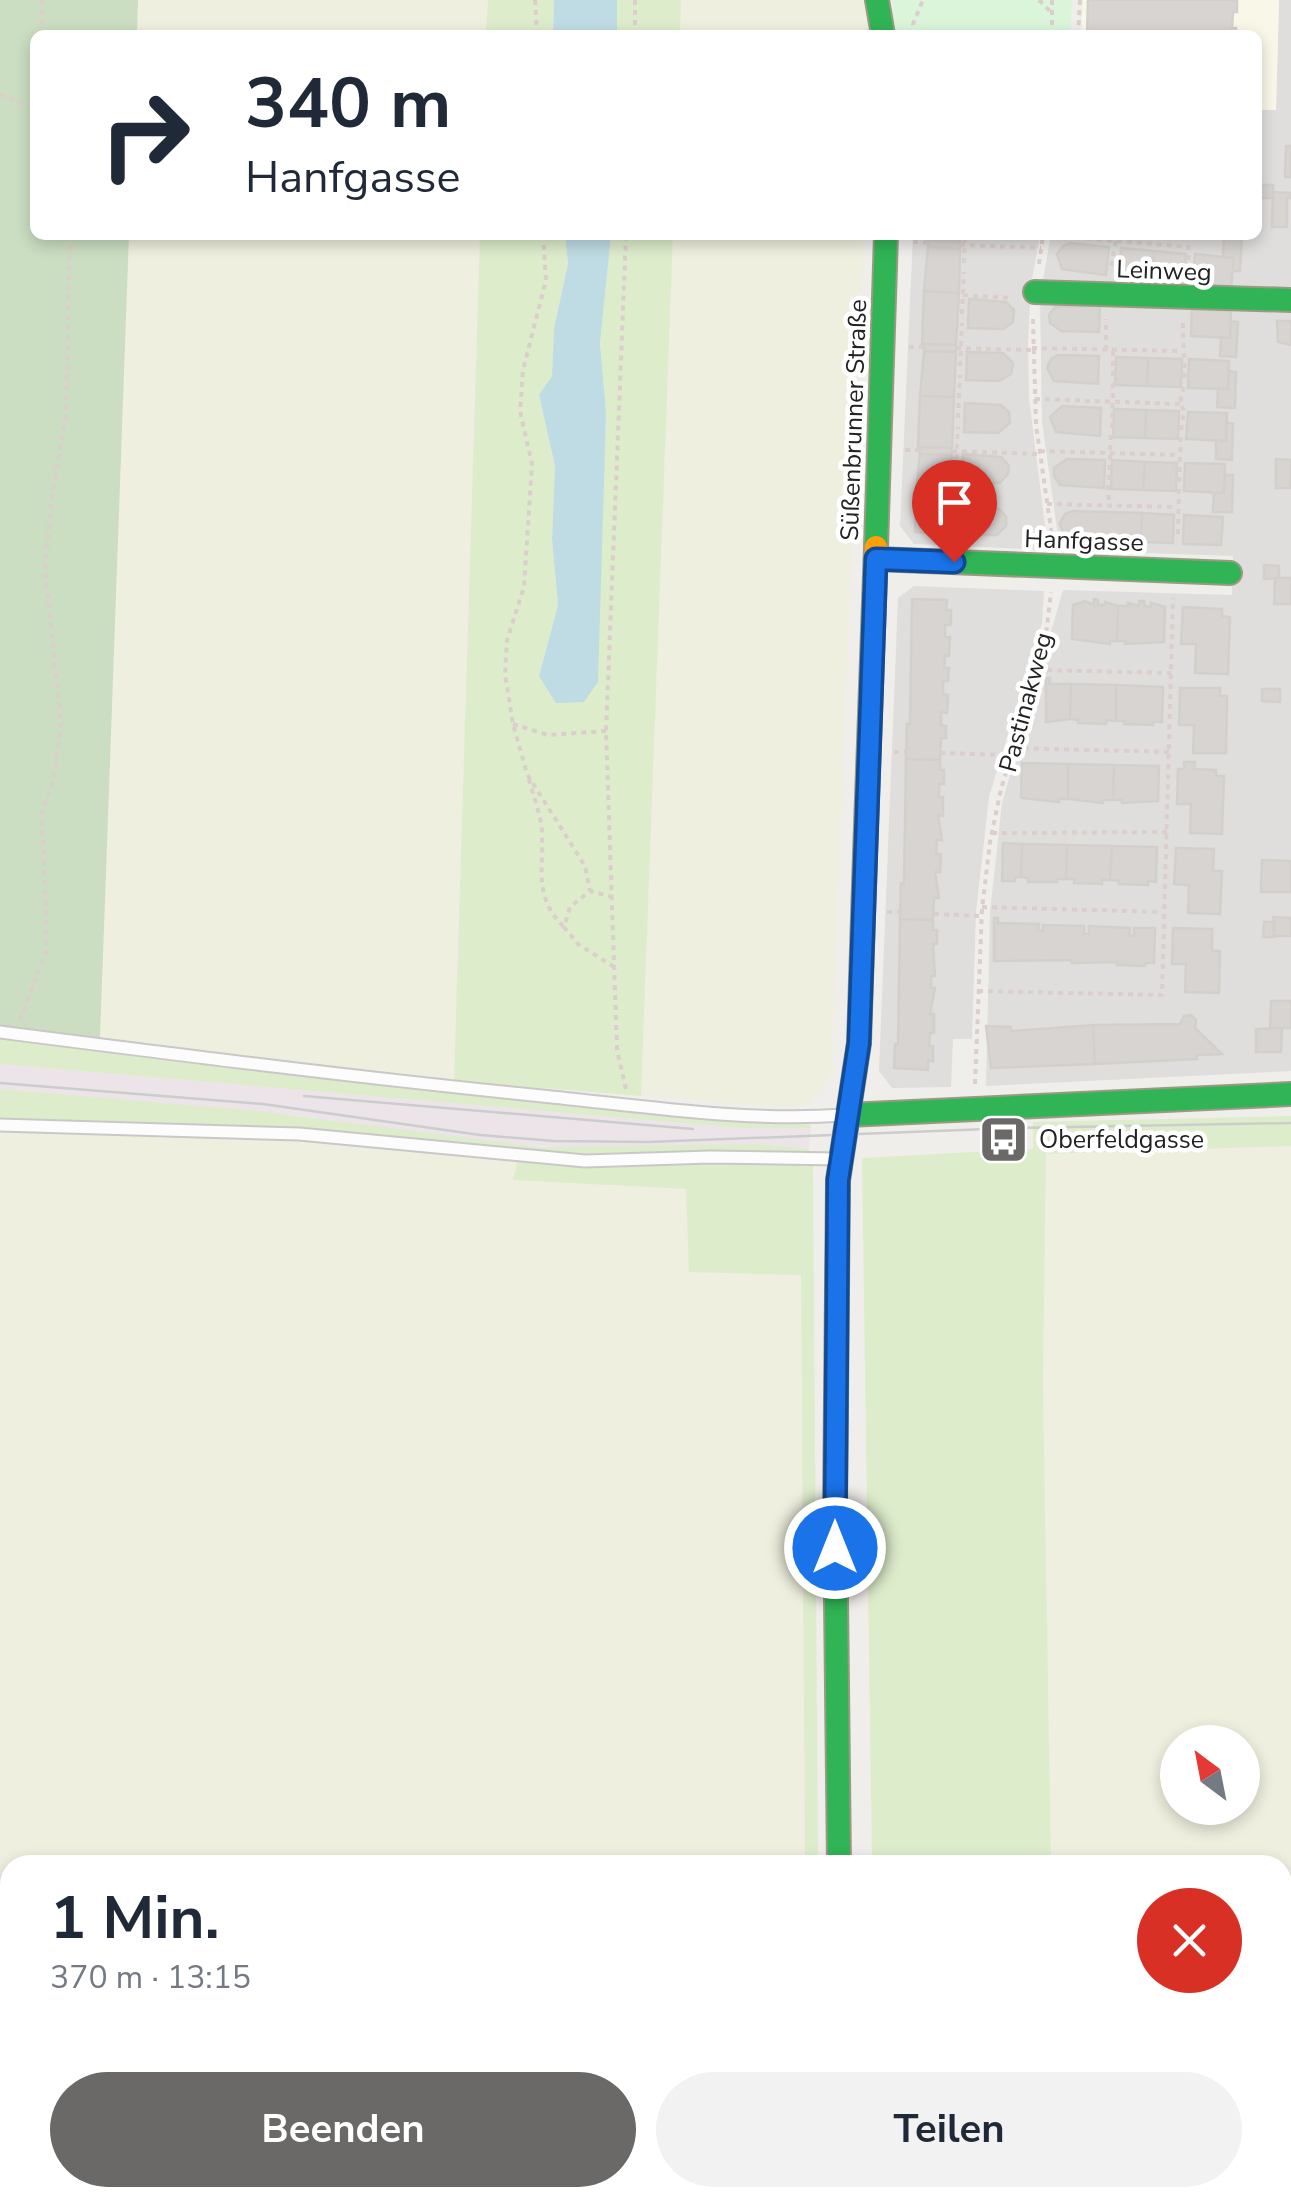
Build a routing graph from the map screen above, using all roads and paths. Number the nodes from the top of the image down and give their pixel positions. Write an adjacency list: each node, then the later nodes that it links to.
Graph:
1 (41, 0): 10 (path)
2 (535, 0): 11 (path)
3 (635, 0): 12 (path)
4 (878, 0): 13 (street)
5 (923, 0): 14 (path)
6 (1039, 0): 9 (path)
7 (1052, 0): 9 (path)
8 (1080, 0): 16 (path)
9 (1052, 12): 15 (path)
10 (43, 30)
11 (537, 30)
12 (635, 30)
13 (882, 30)
14 (913, 30)
15 (1052, 30)
16 (1078, 30)
17 (0, 94): 18 (path)
18 (30, 105)
19 (70, 240): 95 (path)
20 (543, 240): 75 (path)
21 (626, 240): 76 (path)
22 (897, 240): 69 (street, Süßenbrunner Straße)
23 (905, 240): 29 (path)
24 (964, 240): 30 (path)
25 (1043, 240): 32 (path, Pastinakweg)
26 (1116, 240): 34 (path)
27 (1132, 240): 31 (path)
28 (1189, 240): 31 (path)
29 (928, 243)
30 (962, 245): 32 (path); 33 (path)
31 (1189, 247): 36 (path)
32 (1041, 248): 38 (path, Pastinakweg)
33 (964, 262)
34 (1111, 266)
35 (964, 272): 37 (path)
36 (1188, 273)
37 (962, 295): 38 (path); 41 (path)
38 (1035, 296): 39 (street, Leinweg); 46 (path, Pastinakweg)
39 (1185, 298): 40 (street, Leinweg); 48 (path)
40 (1291, 300)
41 (962, 314)
42 (962, 323): 45 (path)
43 (905, 346): 44 (path)
44 (924, 347)
45 (958, 348): 46 (path); 49 (path)
46 (1032, 349): 47 (path); 51 (path, Pastinakweg)
47 (1113, 350): 48 (path); 52 (path)
48 (1181, 351): 53 (path)
49 (960, 366)
50 (960, 375): 54 (path)
51 (1034, 399): 52 (path); 59 (path, Pastinakweg)
52 (1112, 402): 53 (path); 60 (path)
53 (1180, 404): 61 (path)
54 (958, 418)
55 (958, 427): 58 (path)
56 (900, 449): 57 (path)
57 (920, 450)
58 (955, 451): 59 (path); 62 (path)
59 (1040, 452): 60 (path); 64 (path, Pastinakweg)
60 (1110, 453): 61 (path); 65 (path)
61 (1178, 455): 66 (path)
62 (956, 469)
63 (956, 479): 67 (path)
64 (1047, 504): 65 (path); 70 (path, Pastinakweg)
65 (1109, 505): 66 (path)
66 (1177, 508): 68 (path)
67 (954, 521)
68 (1178, 534)
69 (876, 559): 70 (street, Hanfgasse); 99 (street, Süßenbrunner Straße)
70 (1054, 566): 71 (street, Hanfgasse); 73 (path, Pastinakweg)
71 (1230, 574)
72 (1173, 592): 74 (path)
73 (1037, 670): 74 (path); 77 (path, Pastinakweg)
74 (1171, 672): 80 (path)
75 (513, 724): 76 (path); 83 (path)
76 (606, 731): 87 (path)
77 (1014, 748): 80 (path); 82 (path, Pastinakweg)
78 (890, 752): 79 (path)
79 (906, 752)
80 (1169, 752): 85 (path)
81 (940, 753): 82 (path)
82 (1011, 756): 84 (path, Pastinakweg)
83 (528, 774): 86 (path); 92 (path)
84 (992, 832): 85 (path); 88 (path, Pastinakweg)
85 (1166, 832): 89 (path)
86 (590, 890): 87 (path); 92 (path)
87 (613, 897): 93 (path)
88 (982, 906): 89 (path); 91 (path, Pastinakweg)
89 (1164, 912): 94 (path)
90 (934, 914): 91 (path)
91 (982, 916): 94 (path, Pastinakweg)
92 (564, 928): 93 (path)
93 (614, 967): 97 (path)
94 (978, 991): 98 (path, Pastinakweg)
95 (7, 1032): 97 (lane)
96 (1291, 1094): 98 (street)
97 (630, 1105): 99 (lane)
98 (973, 1108): 99 (street)
99 (848, 1115): 101 (street, Süßenbrunner Straße)
100 (0, 1125): 101 (lane)
101 (840, 1158): 102 (street, Süßenbrunner Straße)
102 (839, 1855)

